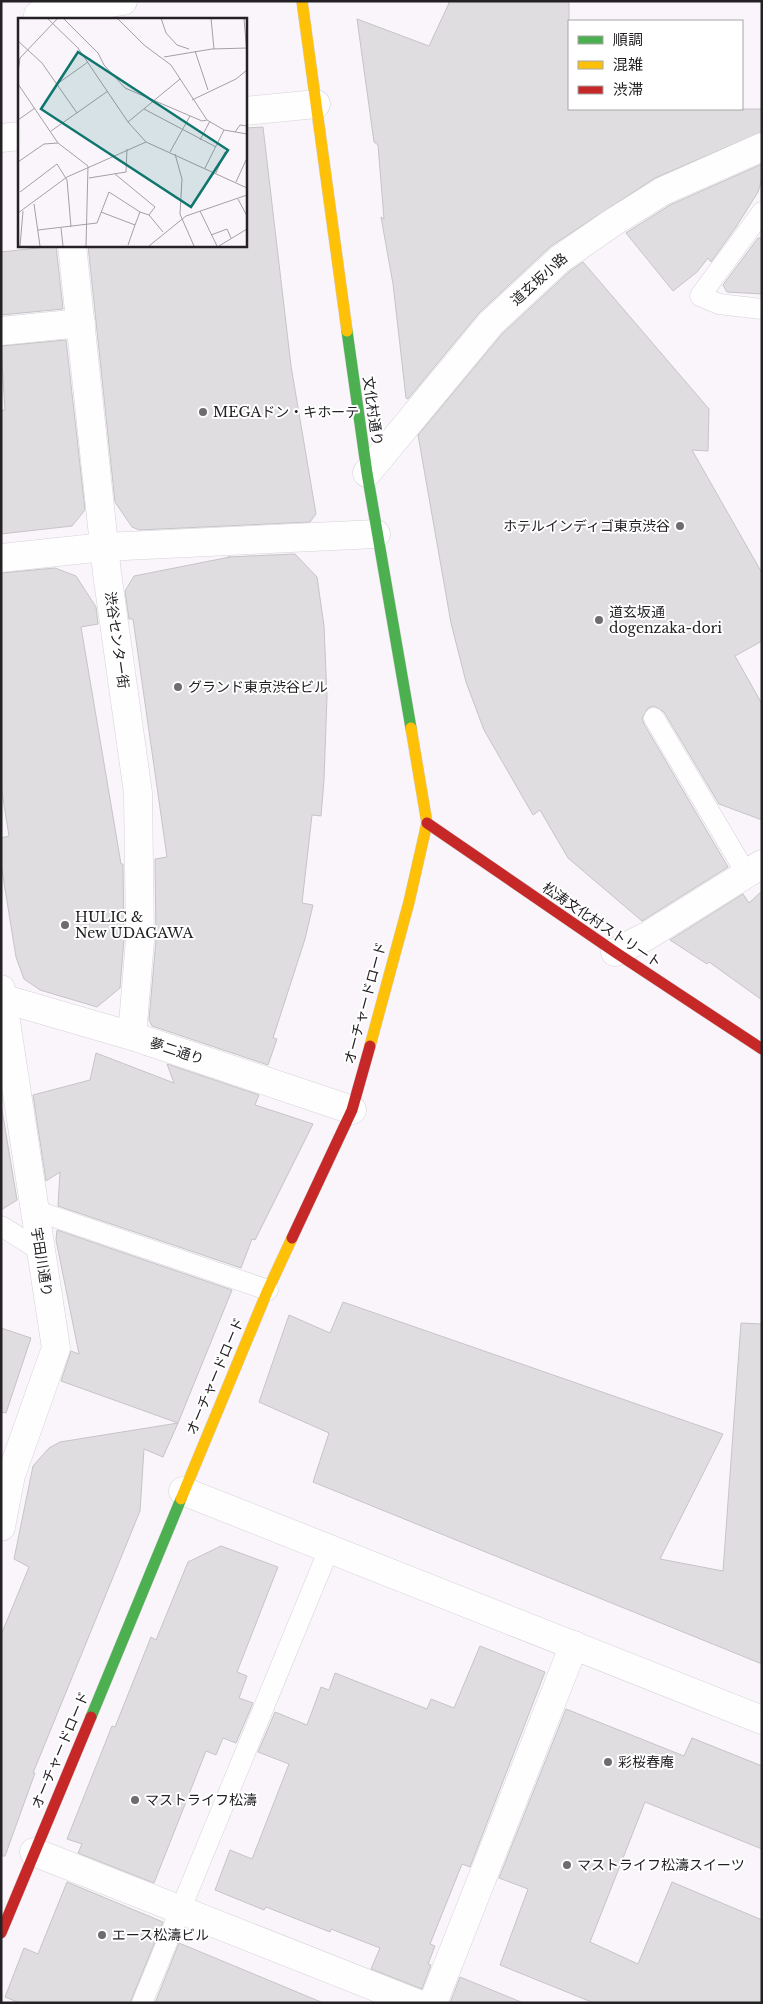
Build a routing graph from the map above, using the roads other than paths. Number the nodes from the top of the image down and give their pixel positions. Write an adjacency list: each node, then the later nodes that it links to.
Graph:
1 (123, 1): 3 (street)
2 (302, 1): 4 (street, 文化村通り)
3 (38, 12)
4 (316, 104): 5 (street); 14 (street, 文化村通り)
5 (246, 111)
6 (18, 136): 7 (street)
7 (1, 138)
8 (762, 147): 14 (street, 道玄坂小路)
9 (762, 212): 11 (lane)
10 (72, 246): 12 (street, 渋谷センター街)
11 (762, 309)
12 (81, 323): 13 (street); 16 (street, 渋谷センター街)
13 (1, 331)
14 (367, 474): 15 (street, 文化村通り)
15 (376, 534): 16 (street); 19 (street, 文化村通り)
16 (104, 547): 17 (street); 23 (street, 渋谷センター街)
17 (1, 558)
18 (654, 718): 20 (lane)
19 (427, 823): 21 (street, 松涛文化村ストリート); 25 (street, オーチャードロード)
20 (754, 868): 21 (street)
21 (614, 952): 24 (street, 松涛文化村ストリート)
22 (2, 996): 23 (street, 夢二通り); 26 (street, 宇田川通り)
23 (132, 1036): 25 (street, 夢二通り)
24 (762, 1049)
25 (352, 1110): 29 (street, オーチャードロード)
26 (34, 1210): 28 (street, 宇田川通り); 29 (lane)
27 (1, 1226): 28 (lane)
28 (41, 1251): 30 (street, 宇田川通り)
29 (268, 1290): 31 (street, オーチャードロード)
30 (6, 1473): 32 (street, 宇田川通り)
31 (184, 1491): 33 (street); 36 (street, オーチャードロード)
32 (1, 1527)
33 (329, 1549): 34 (street); 37 (lane)
34 (574, 1645): 35 (street); 41 (street)
35 (762, 1720)
36 (34, 1852): 37 (street); 38 (street, オーチャードロード)
37 (179, 1911): 39 (lane); 40 (street)
38 (1, 1933)
39 (142, 2003)
40 (416, 2003)
41 (433, 2003)

